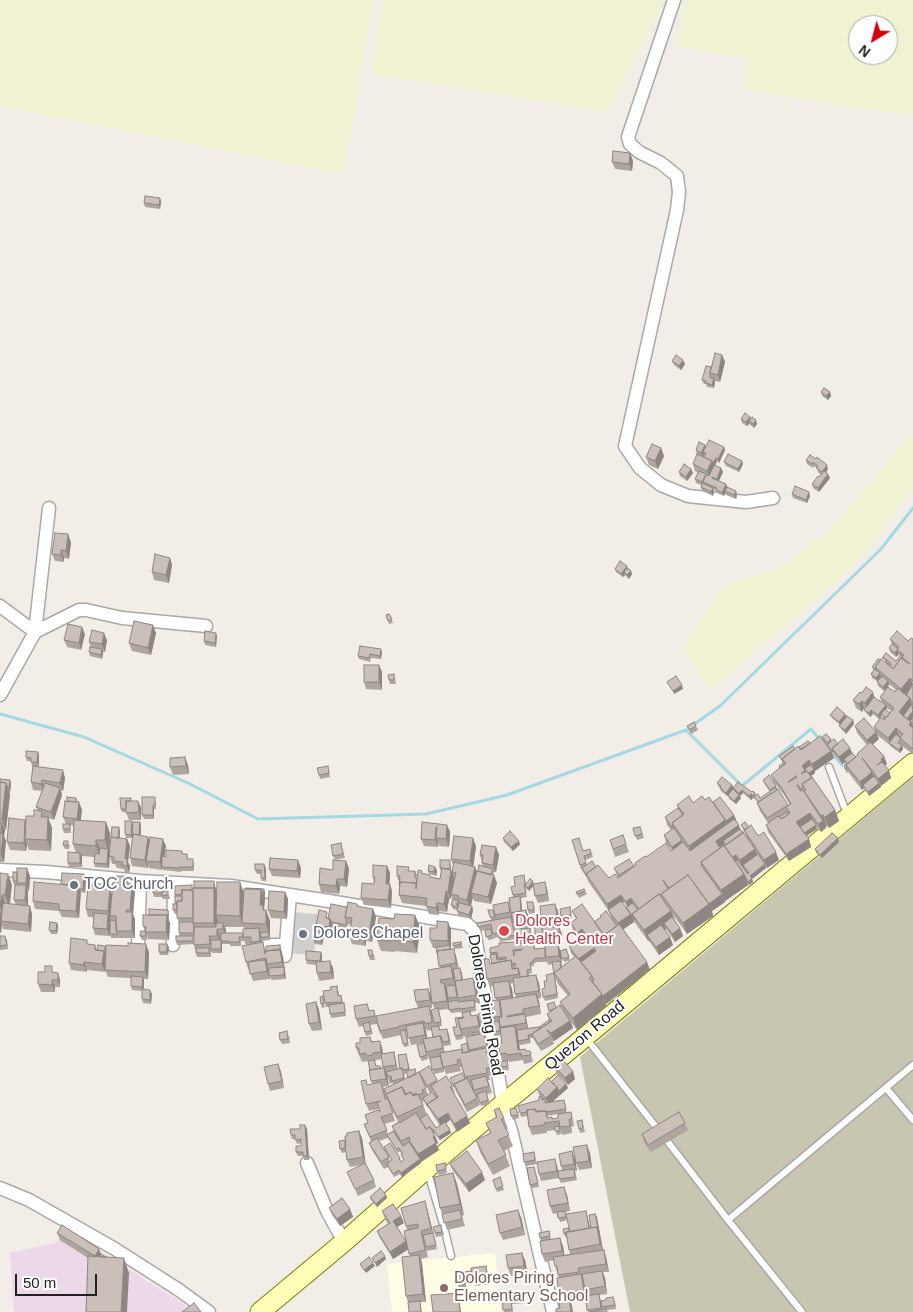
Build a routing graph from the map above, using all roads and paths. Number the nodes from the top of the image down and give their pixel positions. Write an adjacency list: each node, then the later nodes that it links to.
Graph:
1 (674, 0): 2 (street)
2 (773, 498)
3 (49, 508): 6 (street)
4 (0, 606): 6 (street)
5 (206, 626): 6 (street)
6 (35, 632): 7 (street)
7 (0, 695)
8 (913, 763): 10 (main road, Quezon Road)
9 (828, 768): 10 (lane)
10 (849, 817): 18 (main road, Quezon Road)
11 (0, 870): 12 (street, Dolores Piring Road)
12 (140, 882): 13 (street, Dolores Piring Road); 17 (street)
13 (174, 884): 14 (street, Dolores Piring Road); 15 (street)
14 (290, 895): 16 (street); 21 (street, Dolores Piring Road)
15 (173, 945)
16 (265, 945)
17 (138, 948)
18 (585, 1037): 21 (main road, Quezon Road); 23 (lane)
19 (913, 1065): 20 (lane)
20 (886, 1088): 22 (lane); 28 (lane)
21 (503, 1104): 26 (main road, Quezon Road); 33 (street, Dolores Piring Road)
22 (913, 1120)
23 (661, 1132)
24 (668, 1142): 28 (lane)
25 (307, 1163): 29 (street)
26 (426, 1169): 29 (main road, Quezon Road); 30 (lane)
27 (0, 1188): 31 (street)
28 (728, 1220): 34 (lane)
29 (344, 1242): 32 (main road, Quezon Road)
30 (451, 1256)
31 (209, 1312)
32 (260, 1312)
33 (552, 1312)
34 (802, 1312)

